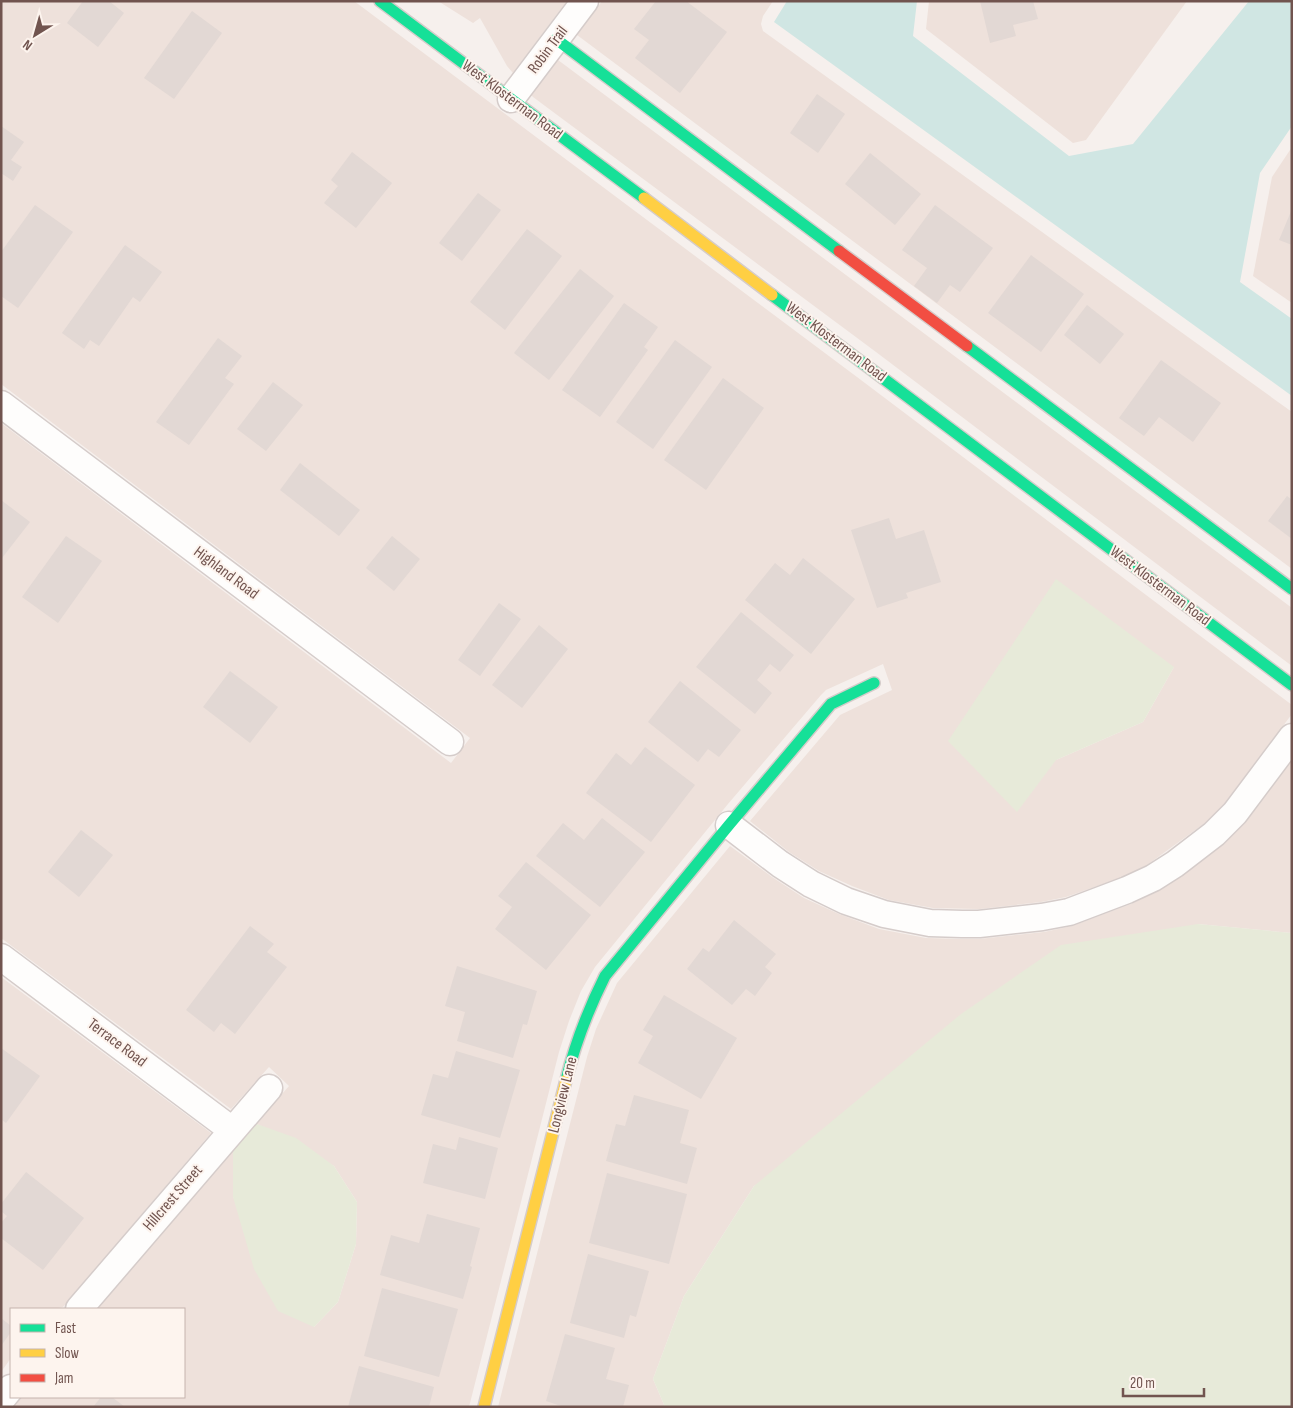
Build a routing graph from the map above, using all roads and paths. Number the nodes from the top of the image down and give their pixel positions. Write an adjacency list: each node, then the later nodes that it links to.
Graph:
1 (380, 1): 4 (street, West Klosterman Road)
2 (585, 1): 3 (street, Robin Trail)
3 (556, 39): 4 (street, Robin Trail); 6 (street)
4 (511, 100): 8 (street, West Klosterman Road)
5 (1, 404): 10 (street, Highland Road)
6 (1292, 588)
7 (874, 683): 11 (street, Longview Lane)
8 (1292, 685)
9 (1292, 737): 11 (street)
10 (450, 742)
11 (729, 825): 18 (street, Longview Lane)
12 (1, 957): 14 (street, Terrace Road)
13 (269, 1088): 14 (street, Hillcrest Street)
14 (232, 1130): 15 (street, Hillcrest Street)
15 (80, 1308)
16 (10, 1389): 17 (street)
17 (1, 1400)
18 (484, 1407)

